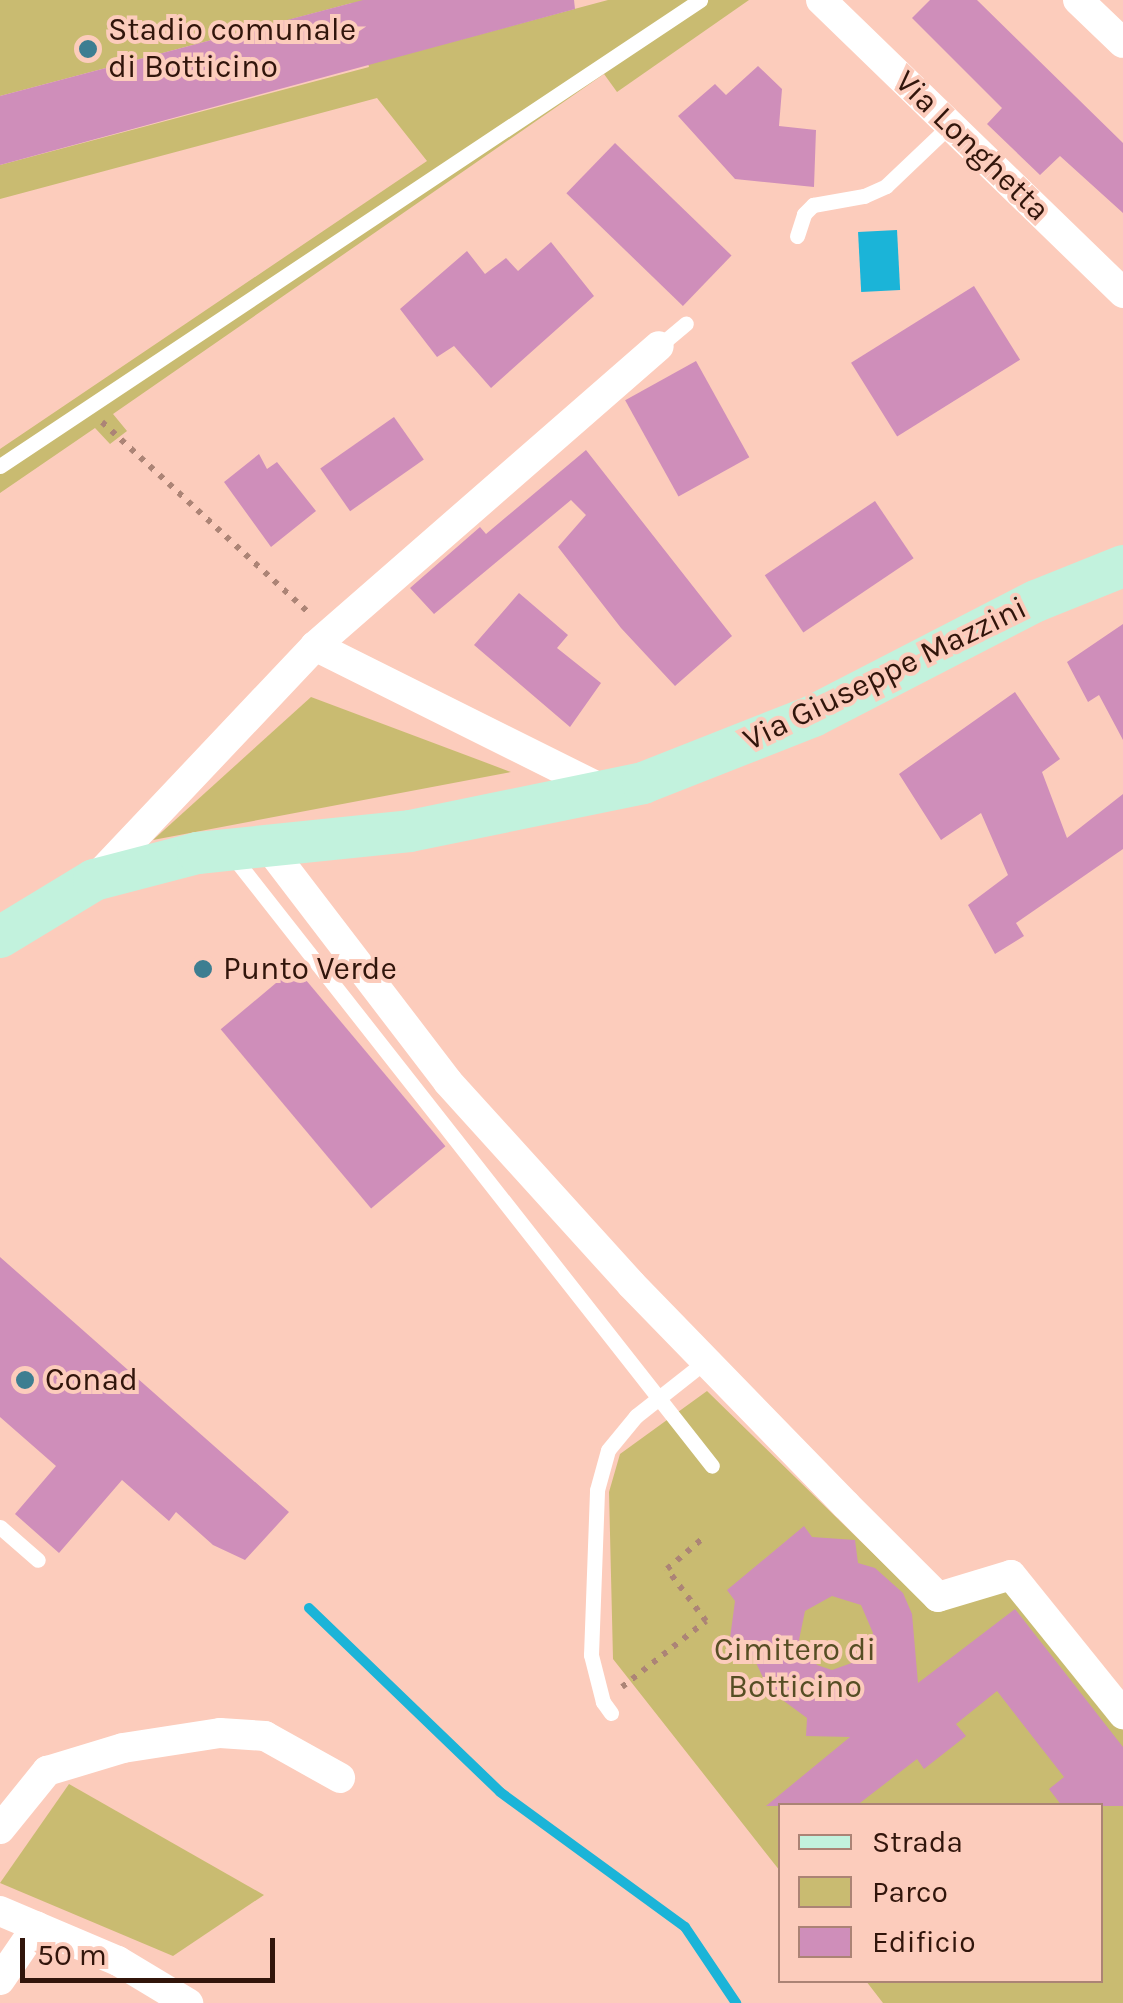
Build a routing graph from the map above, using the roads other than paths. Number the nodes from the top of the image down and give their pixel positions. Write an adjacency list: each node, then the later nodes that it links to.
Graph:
1 (700, 0): 10 (lane)
2 (821, 0): 5 (street, Via Longhetta)
3 (1078, 0): 4 (street)
4 (1115, 22)
5 (950, 126): 6 (lane); 7 (street, Via Longhetta)
6 (798, 236)
7 (1123, 293)
8 (686, 322): 9 (lane)
9 (659, 346): 12 (street, Via Giuseppe Mazzini)
10 (0, 466)
11 (1117, 572): 13 (street, Via Giuseppe Mazzini)
12 (323, 639): 13 (street); 15 (street, Via Giuseppe Mazzini)
13 (610, 793): 14 (street, Via Giuseppe Mazzini)
14 (249, 850): 15 (street, Via Giuseppe Mazzini); 17 (street); 18 (lane)
15 (94, 880): 16 (street, Via Giuseppe Mazzini)
16 (0, 936)
17 (706, 1361): 18 (lane); 23 (street)
18 (658, 1398): 19 (lane); 22 (lane)
19 (712, 1466)
20 (0, 1526): 21 (lane)
21 (38, 1560)
22 (607, 1707)
23 (1123, 1714)
24 (340, 1778): 25 (street)
25 (0, 1829)
26 (0, 1911): 27 (street)
27 (37, 1926): 28 (street); 29 (street)
28 (0, 1980)
29 (188, 2003)

